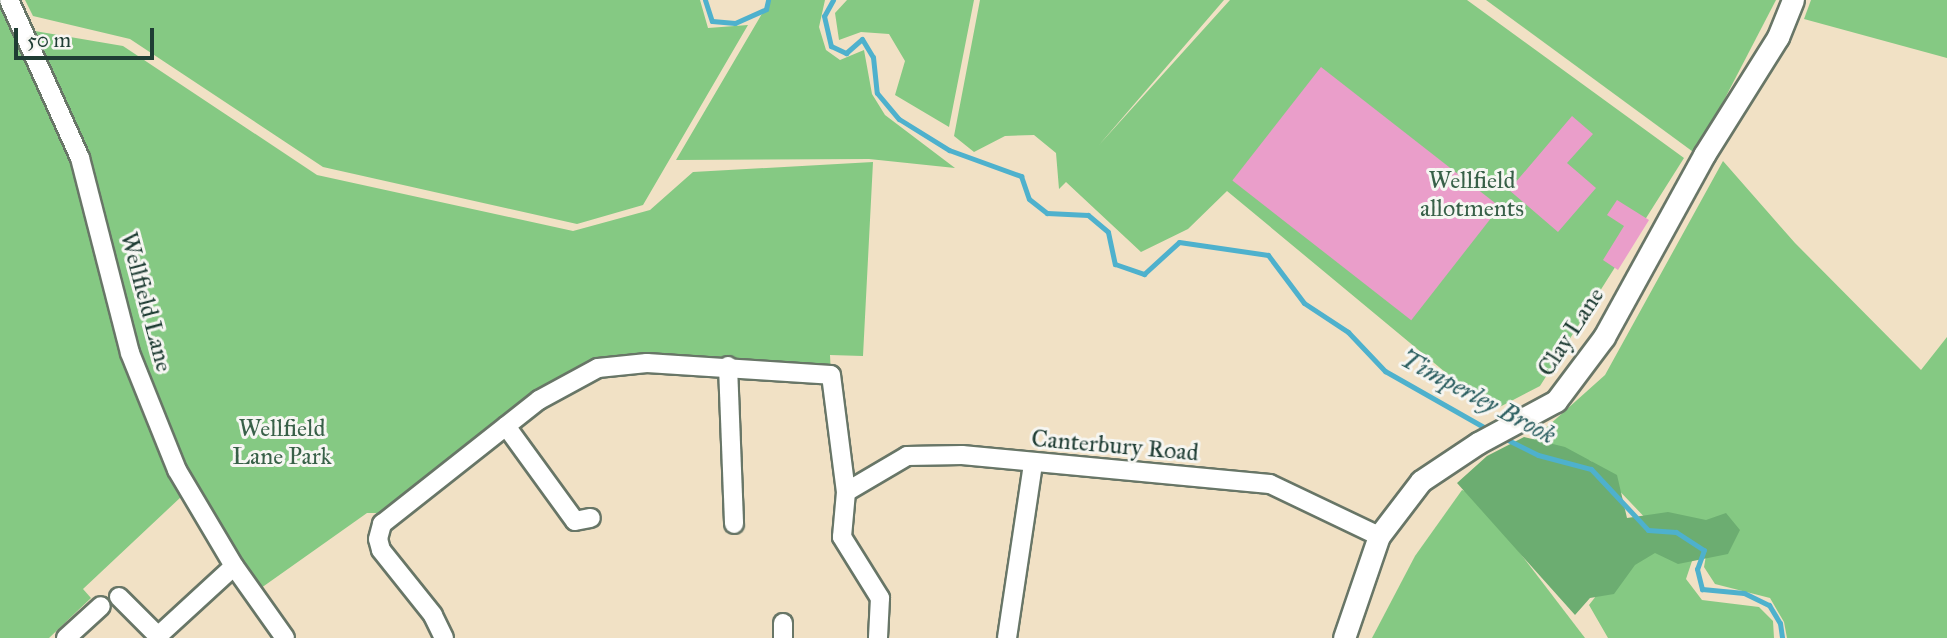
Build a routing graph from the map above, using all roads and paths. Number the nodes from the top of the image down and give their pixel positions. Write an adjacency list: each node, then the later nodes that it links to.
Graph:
1 (9, 0): 10 (street, Wellfield Lane)
2 (1793, 0): 9 (street, Clay Lane)
3 (728, 366): 4 (street); 6 (street); 8 (street)
4 (506, 426): 7 (street); 15 (street)
5 (1032, 464): 6 (street, Canterbury Road); 9 (street, Canterbury Road); 17 (street)
6 (846, 492): 16 (street)
7 (592, 518)
8 (734, 524)
9 (1379, 536): 18 (street, Clay Lane)
10 (234, 566): 11 (street); 14 (street, Wellfield Lane)
11 (119, 597)
12 (101, 606): 13 (street)
13 (66, 638)
14 (285, 638)
15 (444, 638)
16 (878, 638)
17 (1007, 638)
18 (1344, 638)

